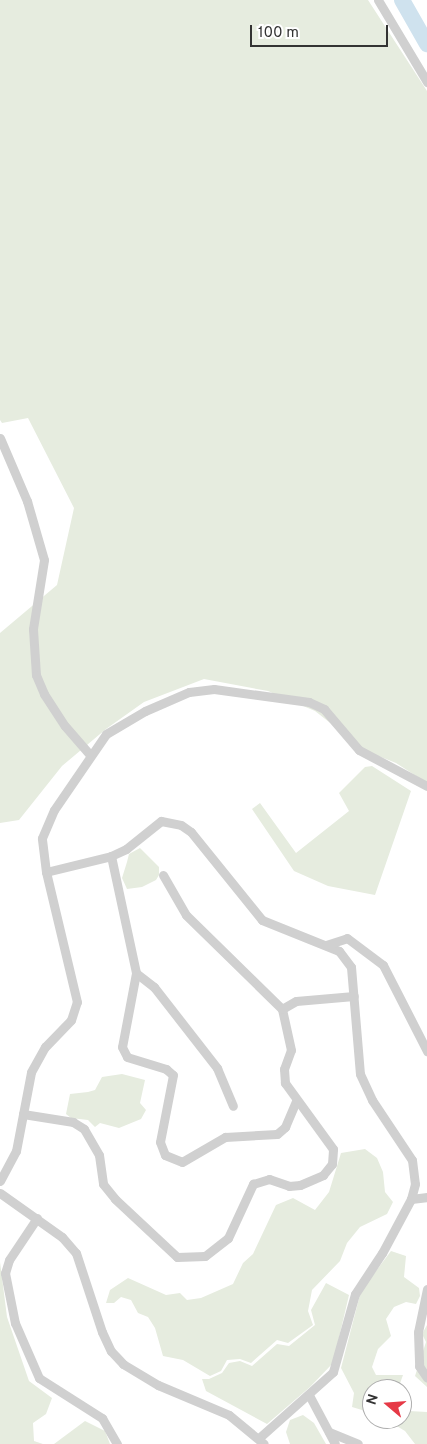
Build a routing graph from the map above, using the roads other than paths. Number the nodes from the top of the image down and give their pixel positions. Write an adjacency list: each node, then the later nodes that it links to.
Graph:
1 (378, 0): 2 (street)
2 (427, 82)
3 (0, 438): 4 (street)
4 (90, 756): 5 (street); 7 (street)
5 (427, 786)
6 (112, 856): 7 (street); 9 (street); 10 (street)
7 (46, 872): 16 (street)
8 (163, 875): 12 (street)
9 (326, 945): 11 (street); 13 (street)
10 (136, 973): 14 (street); 15 (street)
11 (354, 996): 12 (street); 20 (street)
12 (282, 1009): 14 (street)
13 (427, 1051)
14 (296, 1102): 16 (street)
15 (233, 1106)
16 (24, 1114): 17 (street)
17 (0, 1181)
18 (0, 1193): 21 (street)
19 (427, 1198): 20 (street)
20 (411, 1199): 24 (street)
21 (36, 1218): 26 (street); 27 (street)
22 (427, 1289): 23 (street)
23 (427, 1378)
24 (309, 1395): 25 (street); 26 (street)
25 (329, 1432): 28 (street); 29 (street)
26 (262, 1441)
27 (117, 1444)
28 (335, 1444)
29 (358, 1444)

